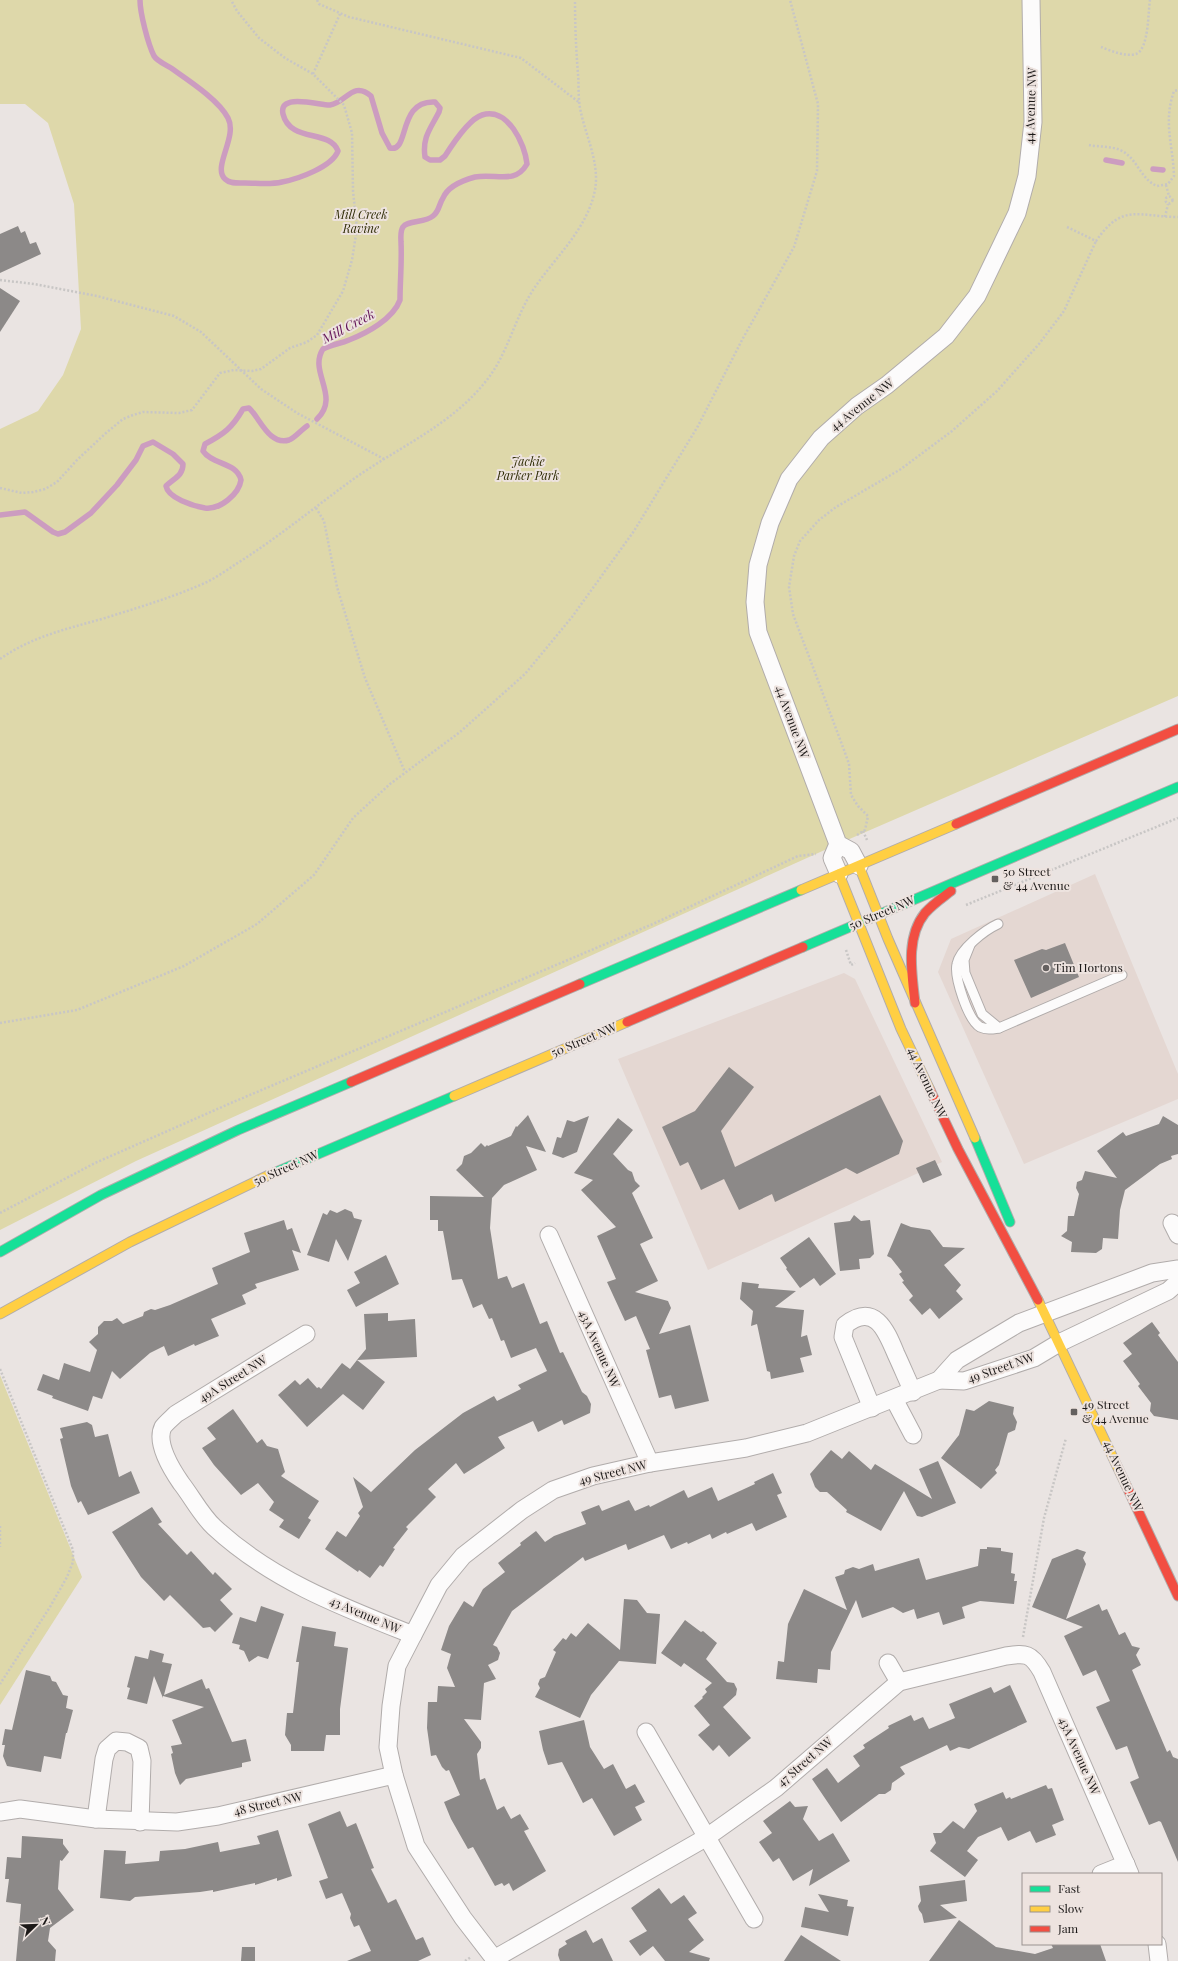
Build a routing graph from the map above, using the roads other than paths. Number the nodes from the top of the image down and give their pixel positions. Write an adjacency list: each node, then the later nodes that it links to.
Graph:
1 (1031, 0): 4 (street, 44 Avenue NW)
2 (1178, 729): 5 (main road)
3 (1178, 788): 7 (main road, 50 Street NW)
4 (838, 844): 5 (street, 44 Avenue NW); 6 (street, 44 Avenue NW)
5 (858, 866): 6 (main road); 8 (main road, 44 Avenue NW)
6 (840, 874): 9 (main road, 44 Avenue NW); 14 (main road)
7 (968, 877): 8 (main road, 50 Street NW); 12 (main road)
8 (878, 915): 9 (main road, 50 Street NW); 12 (main road, 44 Avenue NW)
9 (859, 923): 17 (main road, 44 Avenue NW); 18 (main road, 50 Street NW)
10 (998, 924): 11 (lane)
11 (1122, 975)
12 (916, 1003): 17 (main road, 44 Avenue NW)
13 (548, 1235): 27 (street, 43A Avenue NW)
14 (0, 1252)
15 (1178, 1269): 17 (street, 49 Street NW)
16 (1178, 1282): 20 (street, 49 Street NW)
17 (1045, 1313): 20 (main road, 44 Avenue NW); 21 (street, 49 Street NW)
18 (0, 1314)
19 (306, 1334): 25 (street, 49A Street NW)
20 (1059, 1342): 21 (street, 49 Street NW); 28 (main road, 44 Avenue NW)
21 (939, 1380): 22 (street, 49 Street NW)
22 (913, 1392): 23 (street, 49 Street NW); 24 (street)
23 (894, 1399): 24 (street, 49 Street NW); 26 (street)
24 (872, 1408): 27 (street, 49 Street NW)
25 (163, 1428): 29 (street, 43 Avenue NW)
26 (913, 1435)
27 (650, 1463): 29 (street, 49 Street NW)
28 (1178, 1596)
29 (413, 1635): 34 (street, 43 Avenue NW)
30 (1024, 1654): 32 (street, 47 Street NW); 39 (street, 43A Avenue NW)
31 (888, 1663): 32 (street)
32 (898, 1682): 38 (street, 47 Street NW)
33 (646, 1732): 38 (street)
34 (394, 1775): 37 (street, 48 Street NW); 43 (street, 43 Avenue NW)
35 (0, 1812): 36 (street, 48 Street NW)
36 (96, 1819): 37 (street, 48 Street NW); 37 (street)
37 (140, 1822)
38 (708, 1837): 41 (street); 43 (street, 47 Street NW)
39 (1128, 1869): 40 (street, 43A Avenue NW)
40 (1106, 1873)
41 (754, 1919)
42 (1157, 1945): 44 (street)
43 (495, 1960)
44 (1159, 1961)

